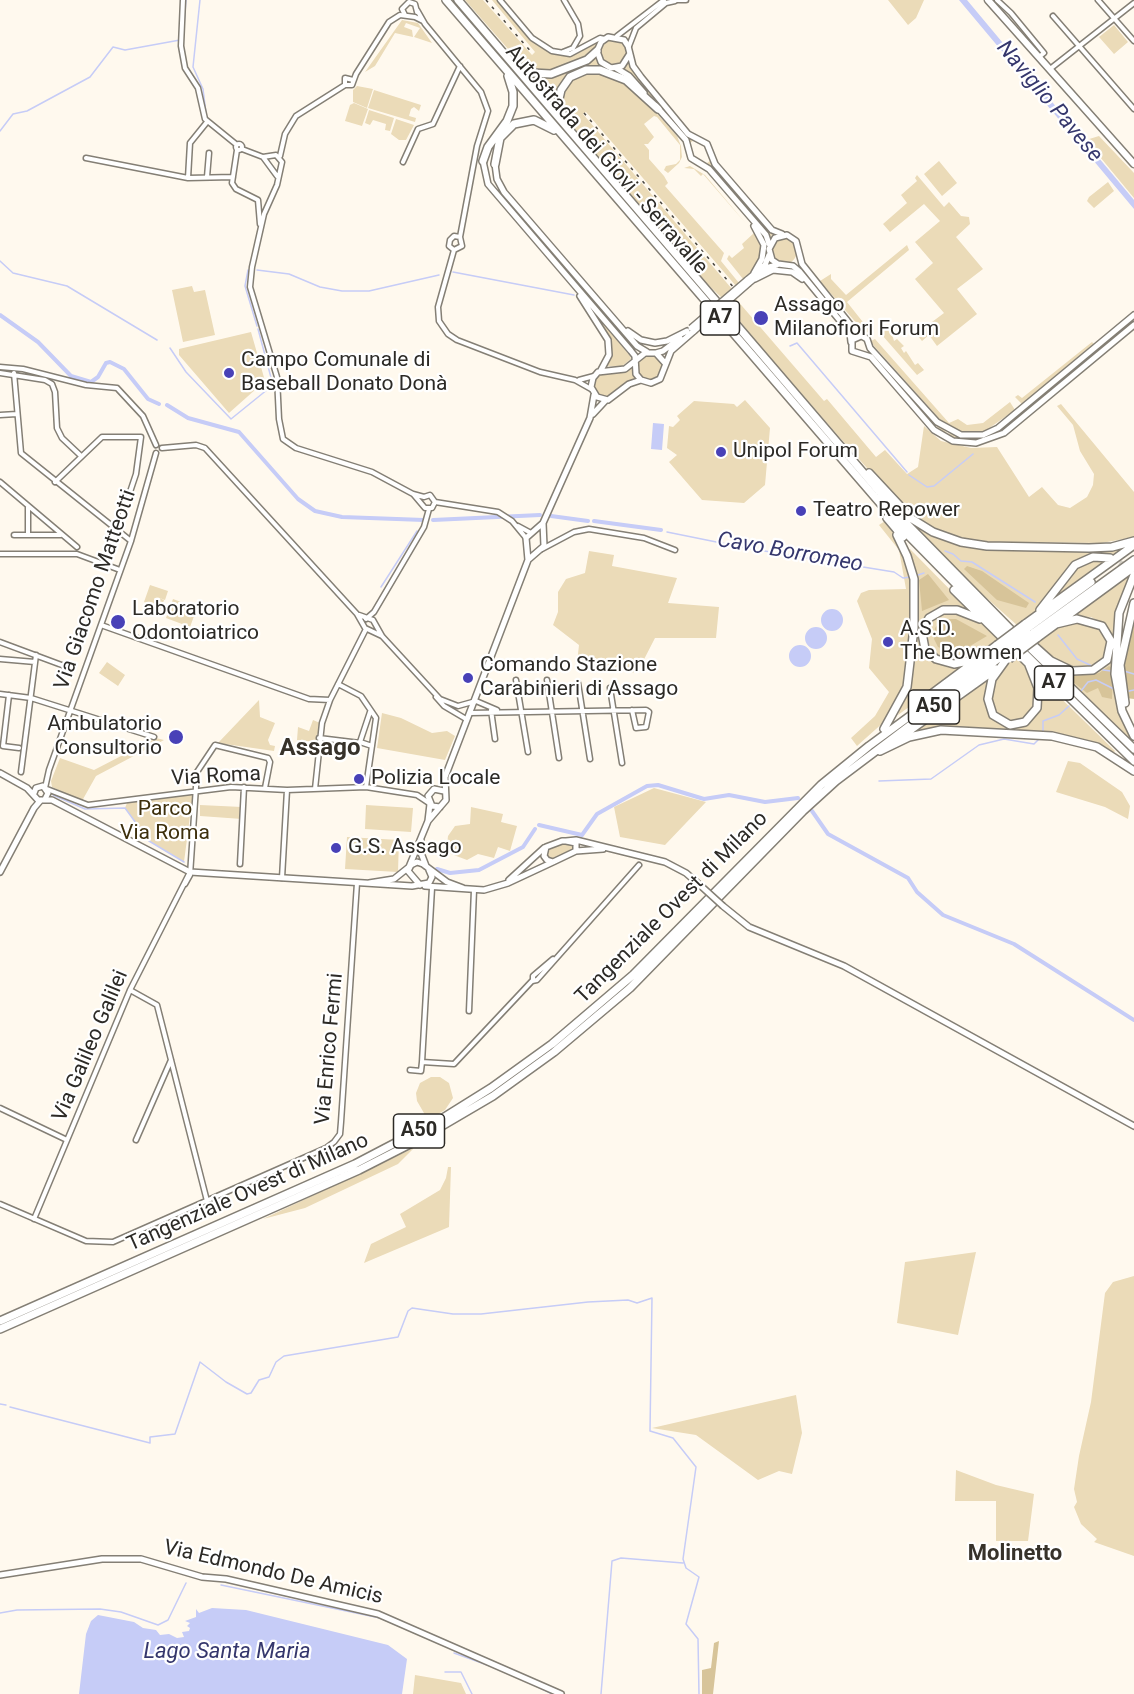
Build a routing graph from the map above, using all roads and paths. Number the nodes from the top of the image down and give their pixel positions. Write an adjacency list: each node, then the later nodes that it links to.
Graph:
1 (183, 0): 35 (street)
2 (446, 0): 29 (highway, Autostrada dei Giovi - Serravalle / A7)
3 (458, 0): 28 (highway, Autostrada dei Giovi - Serravalle / A7)
4 (500, 0): 25 (street)
5 (564, 0): 25 (street)
6 (664, 0): 19 (street)
7 (674, 0): 8 (street); 22 (street)
8 (686, 0)
9 (988, 0): 27 (main road)
10 (997, 0): 27 (street)
11 (1098, 0): 17 (street)
12 (1134, 3): 17 (street)
13 (417, 10): 14 (street); 15 (street); 18 (street)
14 (405, 15): 15 (street); 39 (street)
15 (412, 16): 18 (street)
16 (1053, 16): 23 (street)
17 (1115, 19): 21 (street); 23 (street)
18 (423, 21): 30 (street)
19 (617, 36): 20 (main road); 22 (main road)
20 (605, 39): 24 (main road); 25 (street)
21 (1134, 41)
22 (628, 46): 26 (main road)
23 (1080, 46): 32 (street); 34 (street)
24 (597, 51): 28 (highway); 31 (main road)
25 (556, 52)
26 (629, 55): 31 (main road); 38 (main road)
27 (1039, 58): 32 (main road)
28 (512, 63): 37 (highway, Autostrada dei Giovi - Serravalle / A7)
29 (502, 65): 49 (highway); 61 (highway, Autostrada dei Giovi - Serravalle / A7)
30 (460, 66): 48 (street); 65 (street)
31 (616, 68): 33 (main road)
32 (1049, 70): 36 (main road)
33 (658, 109): 37 (highway); 40 (main road)
34 (1134, 109)
35 (207, 122): 41 (street); 60 (street)
36 (1104, 132): 52 (main road); 55 (main road)
37 (574, 135): 97 (highway, Autostrada dei Giovi - Serravalle / A7)
38 (699, 141): 40 (main road); 43 (main road)
39 (281, 147): 44 (street); 47 (street)
40 (690, 147): 50 (main road)
41 (239, 148): 45 (street); 58 (street)
42 (209, 153): 57 (street)
43 (710, 153): 50 (main road); 64 (main road)
44 (272, 155): 45 (street); 47 (street); 51 (street)
45 (263, 157): 51 (street)
46 (86, 158): 60 (street)
47 (280, 158): 54 (street)
48 (404, 162)
49 (483, 162): 71 (main road)
50 (698, 162): 62 (main road)
51 (267, 163): 56 (street)
52 (1134, 163)
53 (495, 164): 61 (highway); 74 (main road)
54 (279, 168): 56 (street); 59 (street)
55 (1134, 169)
56 (273, 170): 59 (street)
57 (207, 177): 58 (street); 60 (street)
58 (233, 177): 63 (street)
59 (278, 177): 63 (street)
60 (188, 178)
61 (610, 189): 104 (highway, Autostrada dei Giovi - Serravalle / A7)
62 (742, 207): 68 (main road); 70 (main road)
63 (260, 228): 105 (street)
64 (787, 235): 67 (main road); 68 (main road)
65 (460, 237): 66 (street); 66 (street)
66 (454, 250): 90 (street)
67 (799, 251): 69 (main road); 77 (main road)
68 (769, 252): 69 (main road); 70 (main road)
69 (784, 265): 70 (main road); 72 (main road)
70 (755, 276): 72 (main road); 76 (main road, bridge)
71 (574, 284): 83 (main road); 86 (main road)
72 (808, 284): 78 (main road)
73 (1134, 315): 79 (main road)
74 (611, 316): 76 (main road); 80 (main road)
75 (1134, 325): 82 (main road)
76 (691, 330): 81 (main road); 84 (main road)
77 (861, 336): 78 (main road); 79 (main road)
78 (851, 342): 82 (main road)
79 (869, 345): 82 (main road)
80 (647, 352): 81 (main road); 83 (main road)
81 (656, 353): 84 (main road)
82 (861, 355)
83 (635, 362): 86 (main road); 91 (main road)
84 (666, 365): 91 (main road)
85 (0, 367): 98 (street)
86 (602, 370): 89 (main road)
87 (0, 373): 88 (street)
88 (14, 373): 94 (street); 101 (street)
89 (594, 376): 90 (street); 92 (main road)
90 (575, 380): 92 (street)
91 (640, 380): 93 (main road)
92 (593, 392): 93 (main road); 96 (main road)
93 (606, 400): 96 (main road)
94 (16, 414): 95 (street); 103 (street)
95 (0, 415)
96 (590, 418): 109 (main road)
97 (840, 444): 120 (highway); 134 (highway, Autostrada dei Giovi - Serravalle / A7)
98 (156, 445): 99 (street); 100 (street, Via Giacomo Matteotti)
99 (162, 448): 100 (street); 137 (street)
100 (156, 453): 119 (street, Via Giacomo Matteotti)
101 (80, 455): 103 (street); 112 (street)
102 (0, 482): 107 (street)
103 (55, 482): 112 (street)
104 (862, 483): 111 (highway, A7); 196 (highway, Autostrada dei Giovi - Serravalle / A7)
105 (423, 499): 106 (street); 108 (street)
106 (435, 502): 108 (street); 110 (street)
107 (28, 506): 115 (street); 116 (street)
108 (429, 509): 136 (street)
109 (543, 523): 113 (main road); 117 (main road)
110 (516, 525): 113 (street); 118 (street)
111 (894, 527): 140 (highway, A7); 181 (highway)
112 (117, 531): 119 (street)
113 (532, 532): 117 (main road); 118 (main road)
114 (14, 535): 115 (street)
115 (28, 535): 116 (street)
116 (62, 535): 122 (street)
117 (544, 537): 121 (street); 124 (main road)
118 (526, 538): 123 (main road)
119 (131, 541): 132 (street, Via Giacomo Matteotti)
120 (1134, 543): 138 (highway)
121 (552, 544): 124 (street); 125 (street)
122 (77, 547)
123 (527, 547): 124 (main road); 129 (main road)
124 (540, 550): 129 (main road)
125 (675, 550)
126 (1134, 550): 145 (highway, Tangenziale Ovest di Milano / A50)
127 (0, 554): 132 (street)
128 (1110, 558): 138 (highway)
129 (528, 560): 165 (main road)
130 (1134, 560): 145 (highway, Tangenziale Ovest di Milano / A50)
131 (1134, 567): 142 (highway)
132 (120, 570): 143 (street, Via Giacomo Matteotti)
133 (1134, 575): 182 (highway)
134 (982, 601): 142 (highway); 190 (highway, Autostrada dei Giovi - Serravalle / A7)
135 (1134, 603): 179 (highway)
136 (374, 612): 139 (street); 141 (street)
137 (357, 614): 139 (street); 144 (street)
138 (1035, 616): 145 (highway)
139 (367, 618): 141 (street); 144 (street)
140 (985, 622): 150 (highway); 153 (highway, A7)
141 (374, 623): 144 (street); 146 (street)
142 (1056, 624): 145 (highway)
143 (101, 626): 164 (street); 168 (street, Via Giacomo Matteotti)
144 (367, 628): 146 (street); 158 (street)
145 (1031, 631): 148 (highway, Tangenziale Ovest di Milano / A50, bridge); 148 (highway, bridge)
146 (382, 636): 160 (street)
147 (0, 642): 149 (street)
148 (1004, 654): 150 (highway); 153 (highway); 189 (highway); 192 (highway, Tangenziale Ovest di Milano / A50); 195 (highway, Tangenziale Ovest di Milano / A50)
149 (36, 655): 152 (street); 154 (street)
150 (983, 655): 181 (highway)
151 (0, 659): 152 (street)
152 (34, 662): 163 (street)
153 (1028, 663): 196 (highway, A7)
154 (67, 667)
155 (516, 680): 171 (street)
156 (547, 680): 172 (street)
157 (578, 683): 173 (street)
158 (338, 684): 164 (street); 175 (street)
159 (610, 688): 174 (street)
160 (434, 693): 167 (street); 177 (street)
161 (0, 694): 162 (street)
162 (9, 695): 163 (street); 180 (street)
163 (32, 698): 168 (street); 199 (street)
164 (330, 700): 184 (street)
165 (473, 700): 166 (street); 167 (street); 178 (main road)
166 (481, 705): 170 (street); 176 (street)
167 (462, 707): 177 (street)
168 (70, 710): 183 (street); 210 (street, Via Giacomo Matteotti)
169 (632, 710): 169 (street); 174 (street)
170 (491, 711): 171 (street); 176 (street); 185 (street)
171 (521, 711): 172 (street); 191 (street)
172 (552, 711): 173 (street); 193 (street)
173 (582, 711): 174 (street); 194 (street)
174 (612, 711): 197 (street)
175 (370, 712): 186 (street); 187 (street)
176 (478, 712): 178 (street)
177 (459, 715): 178 (street)
178 (467, 717): 201 (main road)
179 (1134, 727)
180 (3, 729): 188 (street)
181 (884, 729): 192 (highway)
182 (1134, 736)
183 (154, 737)
184 (319, 738): 186 (street); 205 (street)
185 (495, 739)
186 (360, 743): 187 (street)
187 (372, 746): 203 (street)
188 (19, 748)
189 (886, 748): 195 (highway); 198 (highway)
190 (1134, 749)
191 (528, 752)
192 (861, 752): 249 (highway, Tangenziale Ovest di Milano / A50)
193 (560, 758)
194 (590, 759)
195 (862, 760): 250 (highway, Tangenziale Ovest di Milano / A50)
196 (1134, 762)
197 (622, 763)
198 (1134, 771)
199 (21, 772)
200 (0, 773): 210 (main road)
201 (445, 777): 206 (main road); 209 (main road)
202 (244, 787): 204 (street, Via Roma); 207 (street, Via Roma); 223 (street)
203 (366, 787): 205 (street, Via Roma); 211 (street, Via Roma)
204 (265, 788): 207 (street); 208 (street, Via Roma)
205 (315, 789): 208 (street, Via Roma)
206 (434, 789): 209 (main road); 211 (street, Via Roma); 212 (main road)
207 (195, 790): 210 (street, Via Roma); 228 (street)
208 (287, 790): 230 (street)
209 (444, 791): 213 (main road)
210 (43, 794): 227 (main road); 228 (main road)
211 (417, 795): 212 (street, Via Roma)
212 (430, 804): 213 (main road); 214 (main road)
213 (440, 807): 214 (main road)
214 (428, 821): 215 (main road)
215 (422, 837): 225 (main road); 226 (main road)
216 (566, 841): 217 (main road); 218 (main road); 220 (main road)
217 (576, 843): 219 (main road); 221 (main road)
218 (546, 847): 222 (main road); 234 (main road)
219 (588, 849): 220 (main road); 221 (main road)
220 (614, 849): 243 (main road, bridge)
221 (576, 851): 222 (main road)
222 (553, 862): 234 (main road)
223 (240, 864)
224 (639, 865): 240 (street)
225 (410, 867): 226 (main road); 232 (main road); 233 (main road)
226 (428, 868): 229 (main road); 236 (main road)
227 (0, 872)
228 (190, 872): 230 (main road); 237 (street, Via Galileo Galilei)
229 (432, 877): 233 (main road); 235 (main road)
230 (282, 878): 231 (main road)
231 (357, 883): 232 (main road); 246 (street, Via Enrico Fermi)
232 (367, 883): 233 (main road)
233 (422, 886): 235 (main road)
234 (494, 887): 236 (main road)
235 (432, 888): 236 (main road); 240 (street)
236 (471, 890): 238 (street)
237 (130, 990): 239 (street); 244 (street, Via Galileo Galilei)
238 (468, 1011)
239 (171, 1060): 245 (street); 246 (street)
240 (422, 1062): 241 (street)
241 (410, 1070)
242 (0, 1108): 244 (street)
243 (1134, 1126)
244 (67, 1140): 248 (street, Via Galileo Galilei)
245 (136, 1140)
246 (207, 1201): 248 (street, Via Enrico Fermi)
247 (0, 1204): 248 (street, Via Enrico Fermi)
248 (34, 1219)
249 (0, 1321)
250 (0, 1329)
251 (0, 1575): 252 (main road, Via Edmondo De Amicis)
252 (561, 1694)

